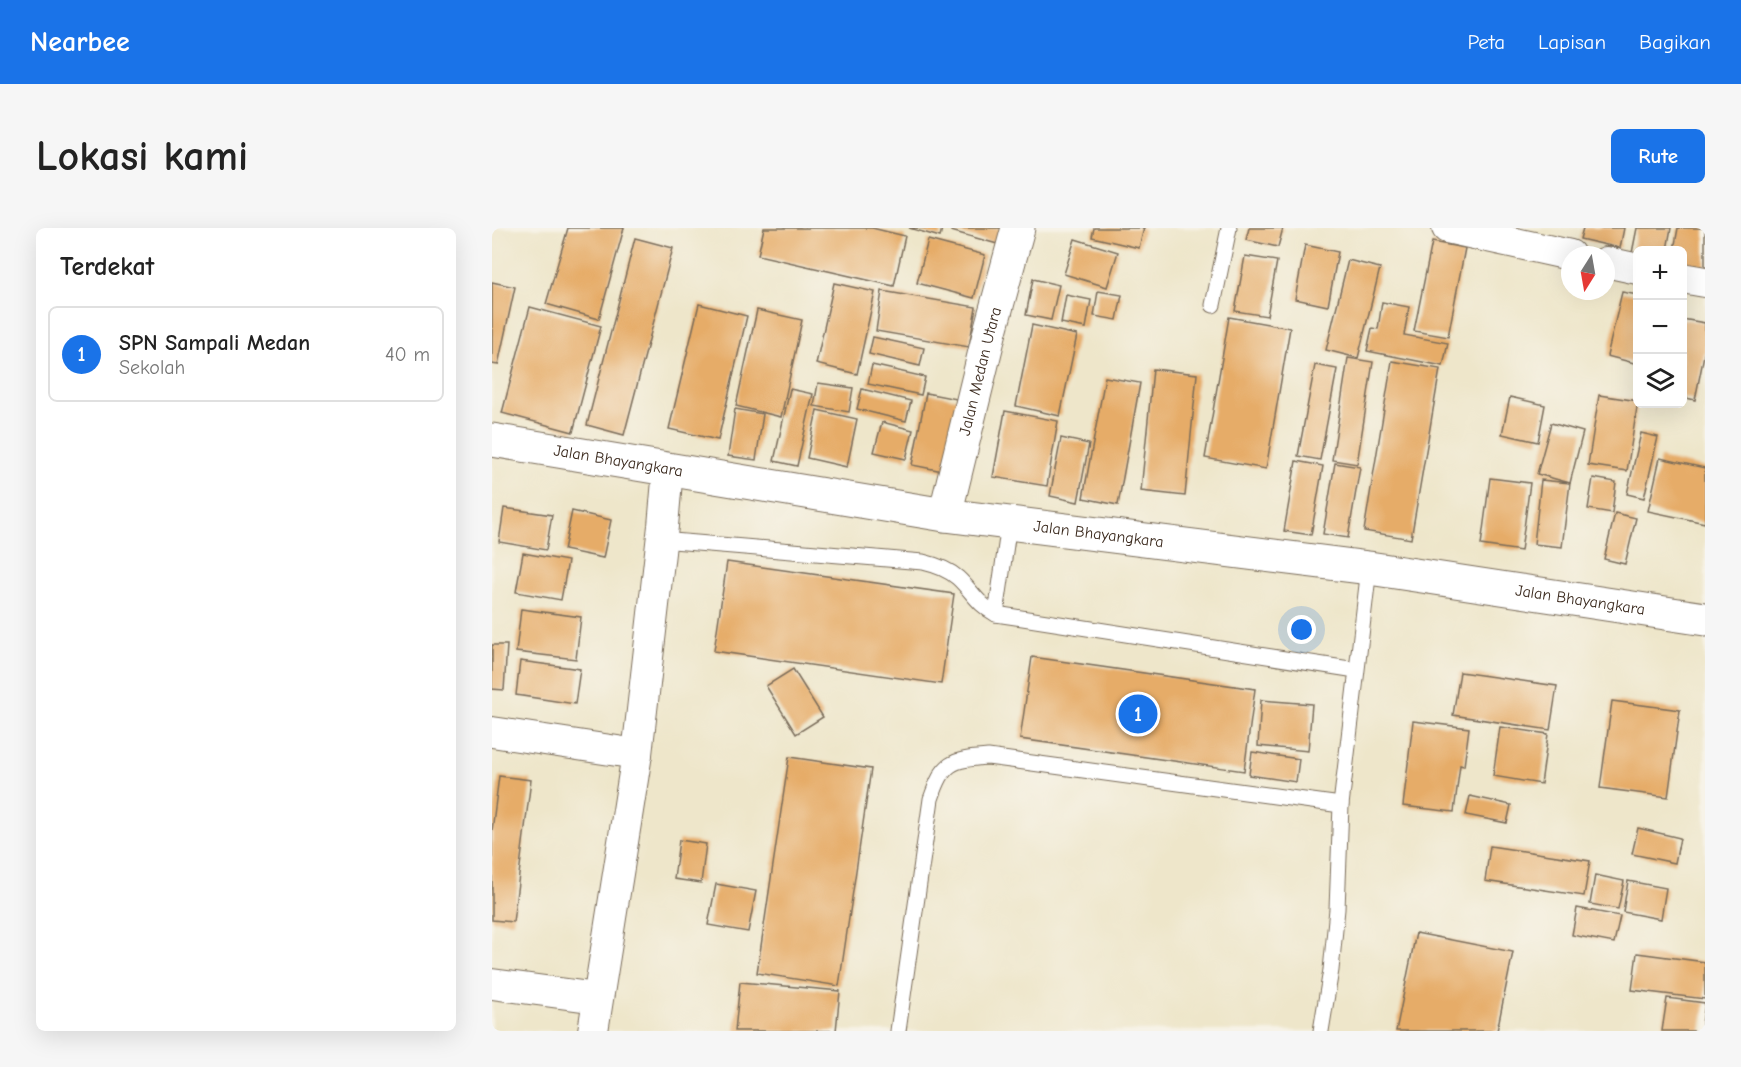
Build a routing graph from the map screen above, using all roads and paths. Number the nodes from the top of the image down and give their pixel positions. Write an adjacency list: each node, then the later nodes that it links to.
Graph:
1 (1018, 228): 12 (main road, Jalan Medan Utara)
2 (1229, 228): 9 (lane)
3 (1448, 228): 4 (street)
4 (1561, 253)
5 (1615, 264): 6 (street)
6 (1633, 268)
7 (1687, 279): 8 (street)
8 (1705, 282)
9 (1213, 305)
10 (492, 440): 11 (main road, Jalan Bhayangkara)
11 (668, 470): 12 (main road, Jalan Bhayangkara); 14 (street)
12 (945, 515): 13 (main road, Jalan Bhayangkara)
13 (1009, 524): 15 (main road, Jalan Bhayangkara); 16 (lane)
14 (661, 540): 16 (lane); 20 (street)
15 (1369, 568): 17 (main road, Jalan Bhayangkara); 18 (lane)
16 (996, 614): 18 (lane)
17 (1705, 619)
18 (1356, 670): 21 (lane)
19 (492, 732): 20 (street)
20 (637, 754): 23 (street)
21 (1341, 805): 25 (lane); 26 (lane)
22 (492, 984): 23 (street)
23 (597, 998): 24 (street)
24 (593, 1031)
25 (898, 1031)
26 (1322, 1031)

